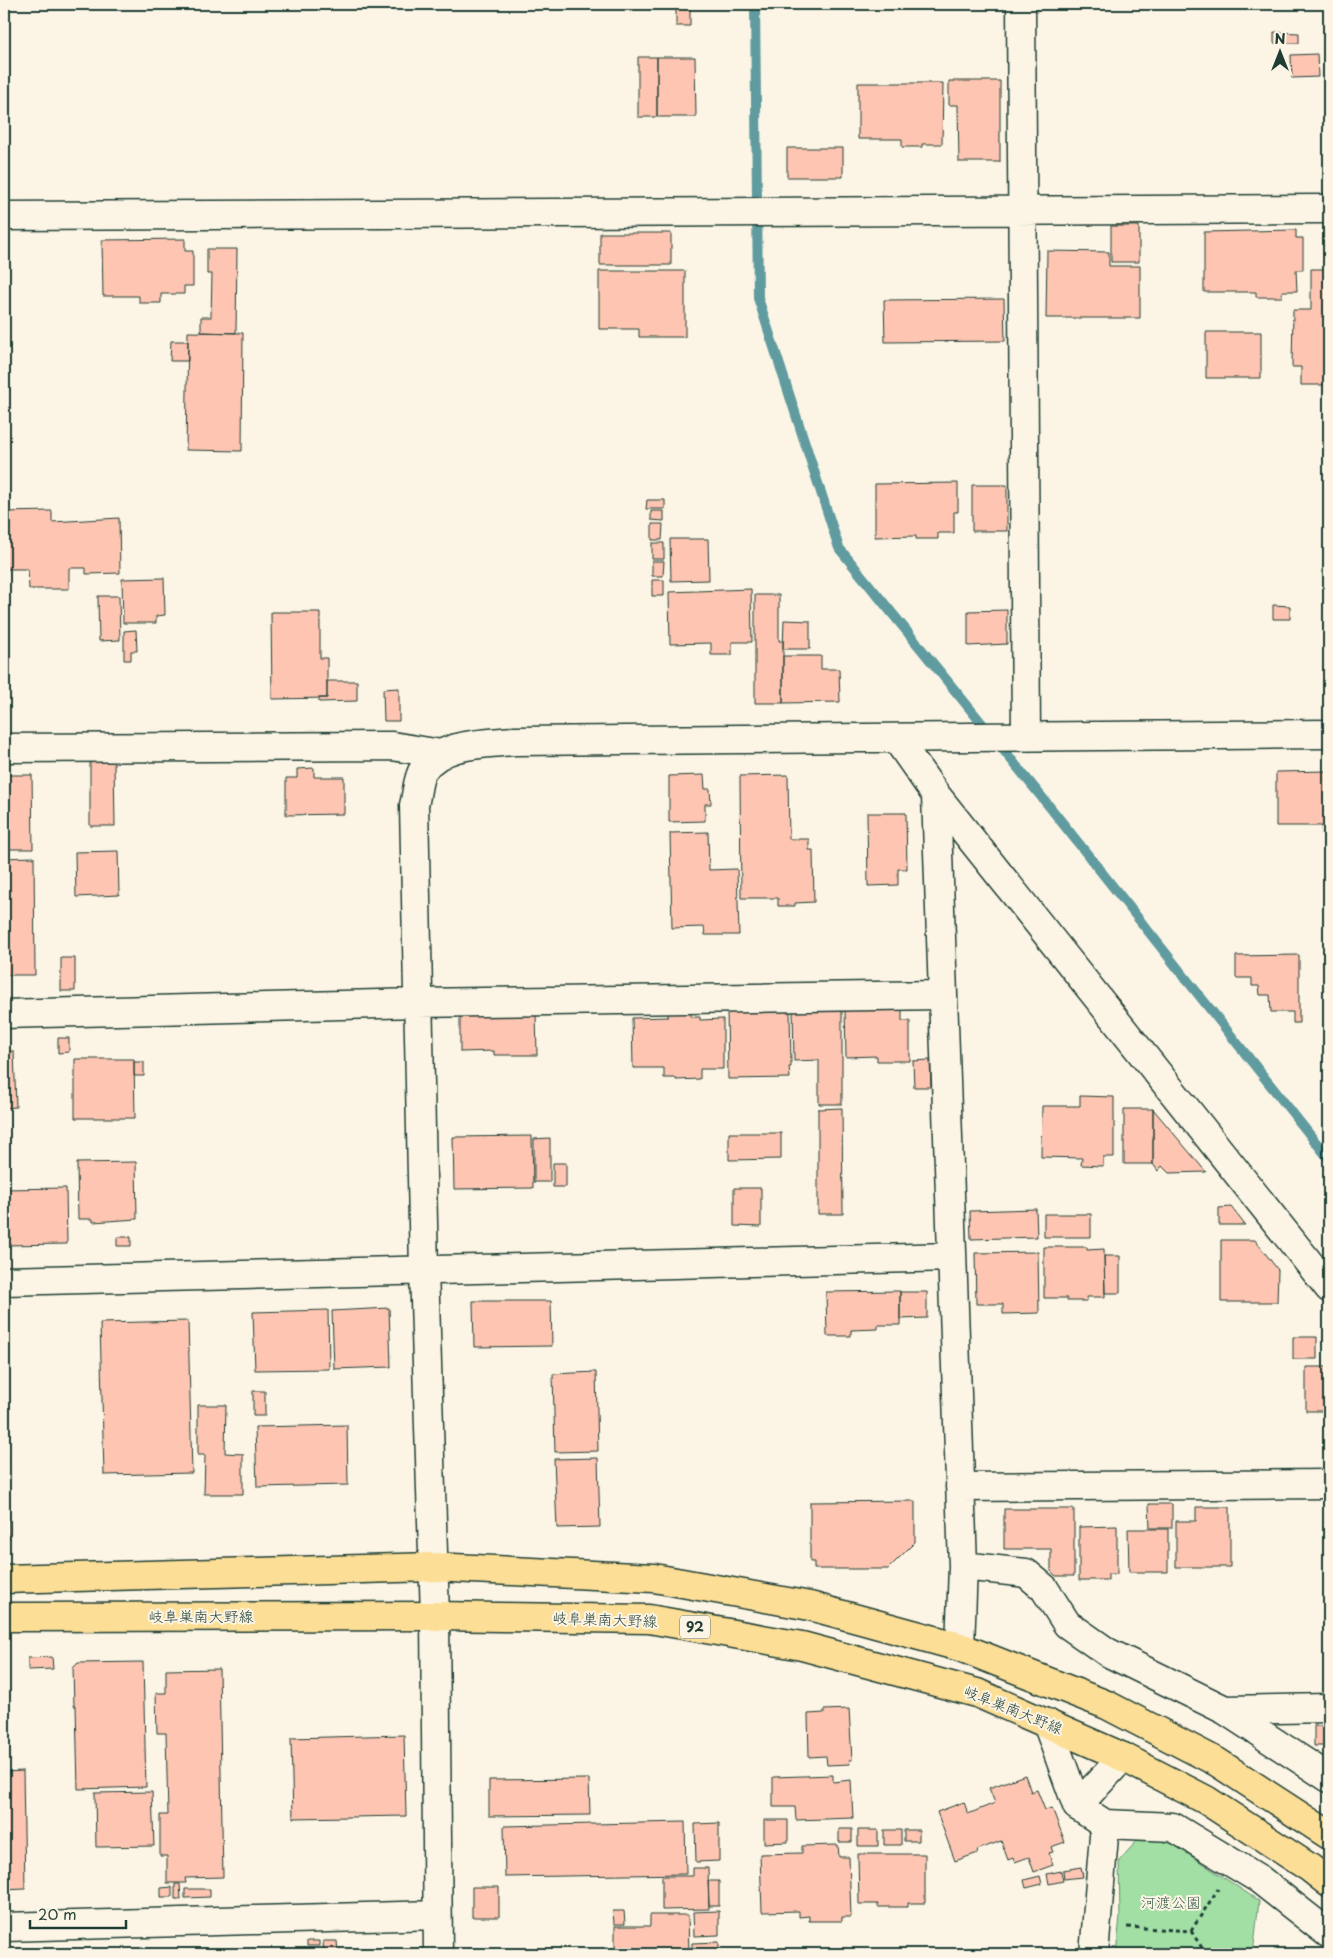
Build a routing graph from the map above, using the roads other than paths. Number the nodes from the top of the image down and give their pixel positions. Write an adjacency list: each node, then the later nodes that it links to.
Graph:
1 (1021, 4): 3 (street)
2 (1329, 209): 3 (street)
3 (1023, 212): 4 (street); 6 (street)
4 (4, 216)
5 (1329, 734): 6 (street)
6 (1023, 736): 7 (street)
7 (896, 738): 9 (street); 10 (street)
8 (4, 748): 9 (street)
9 (441, 754): 12 (street)
10 (936, 795): 11 (street); 17 (street)
11 (942, 995): 12 (street); 14 (street)
12 (417, 1003): 13 (street); 15 (street)
13 (4, 1014)
14 (952, 1257): 15 (street); 19 (street)
15 (424, 1269): 16 (street); 21 (street)
16 (4, 1281)
17 (1329, 1288)
18 (1329, 1484): 19 (street)
19 (960, 1487): 20 (street)
20 (963, 1566): 25 (street); 27 (street)
21 (433, 1567): 22 (main road); 23 (street); 25 (main road)
22 (4, 1579)
23 (435, 1616): 24 (main road, 岐阜巣南大野線 / 92); 28 (main road, 岐阜巣南大野線 / 92); 35 (street)
24 (4, 1618)
25 (960, 1647): 33 (main road)
26 (1329, 1708): 27 (street)
27 (1225, 1710): 30 (street)
28 (1047, 1723): 29 (main road, 岐阜巣南大野線 / 92); 31 (street)
29 (1123, 1757): 31 (street); 34 (main road, 岐阜巣南大野線 / 92)
30 (1329, 1778)
31 (1077, 1806): 32 (street)
32 (1105, 1824): 37 (street); 39 (street)
33 (1329, 1835)
34 (1329, 1883)
35 (437, 1914): 36 (street); 38 (street)
36 (4, 1927)
37 (1329, 1934)
38 (438, 1954)
39 (1094, 1954)

